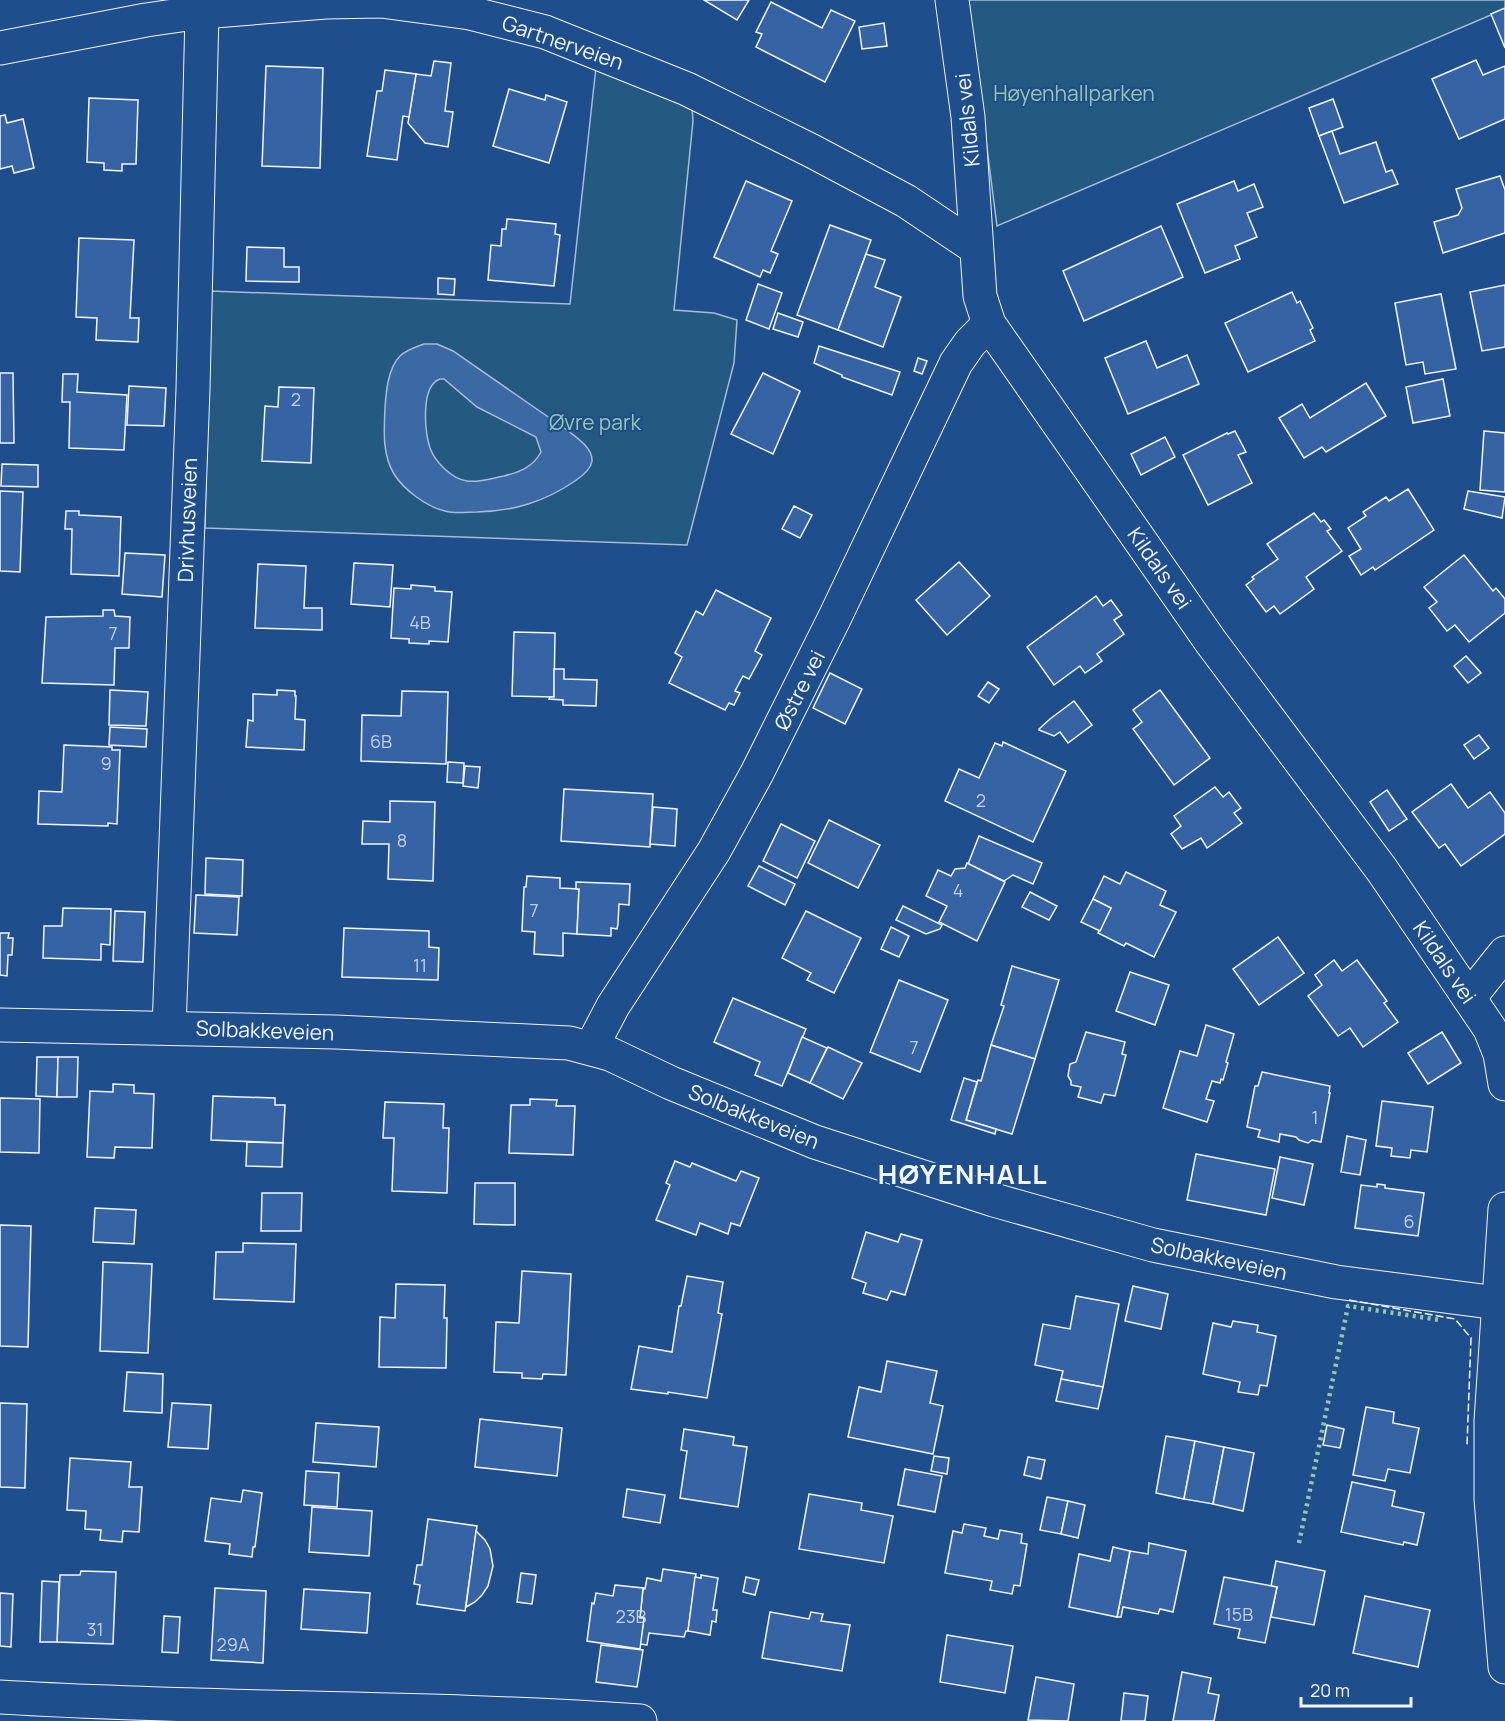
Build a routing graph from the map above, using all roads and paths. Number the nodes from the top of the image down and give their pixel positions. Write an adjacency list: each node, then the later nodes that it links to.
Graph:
1 (951, 0): 4 (street, Kildals vei)
2 (202, 12): 3 (street, Gartnerveien); 4 (street, Gartnerveien); 9 (street, Drivhusveien)
3 (0, 48)
4 (976, 249): 5 (street, Kildals vei)
5 (989, 324): 7 (street, Kildals vei); 10 (street, Østre vei)
6 (1505, 953): 7 (street)
7 (1469, 998): 11 (street, Kildals vei)
8 (0, 1025): 9 (street, Solbakkeveien)
9 (169, 1028): 10 (street, Solbakkeveien)
10 (591, 1048): 13 (street, Solbakkeveien)
11 (1505, 1084)
12 (1505, 1209): 13 (street)
13 (1498, 1303): 14 (street)
14 (1505, 1667)
15 (0, 1697): 16 (street)
16 (640, 1721)

